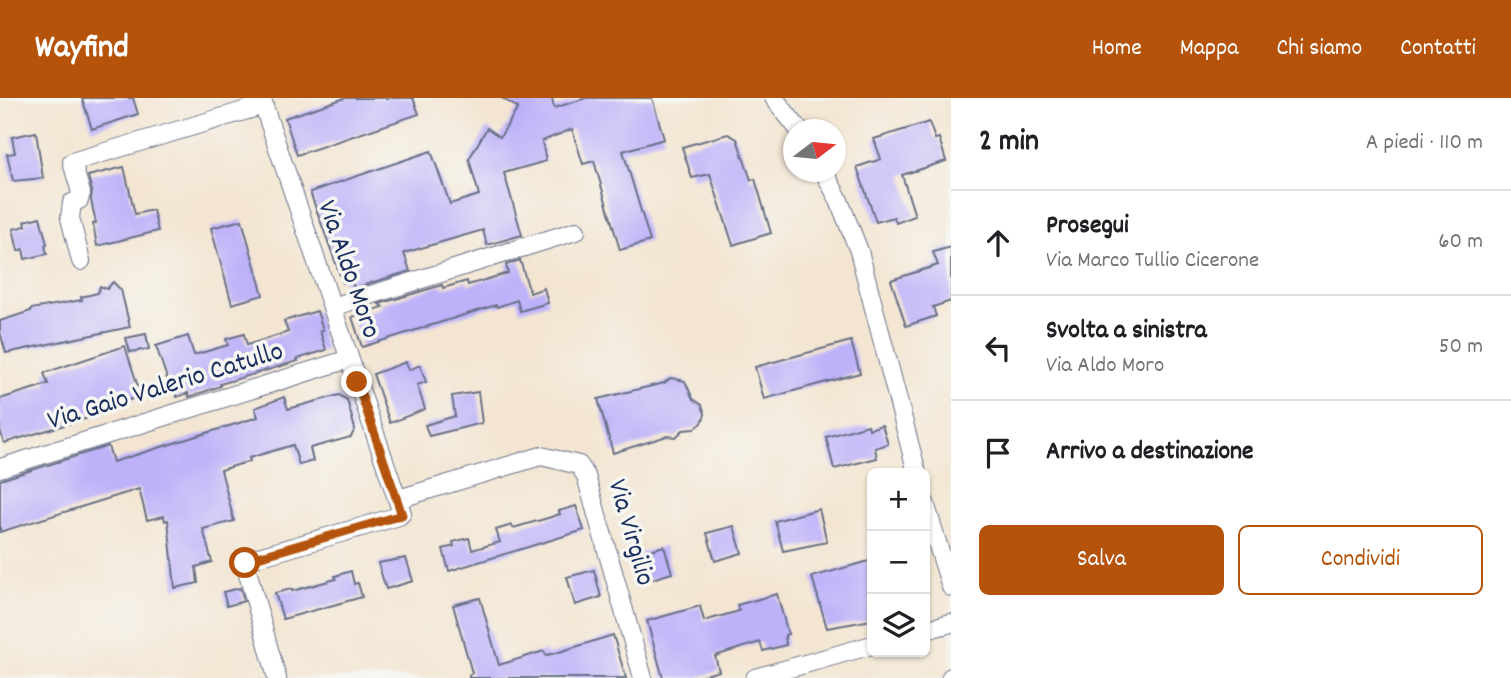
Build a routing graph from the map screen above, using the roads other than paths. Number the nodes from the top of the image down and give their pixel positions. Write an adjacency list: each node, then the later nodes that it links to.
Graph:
1 (774, 98): 3 (street)
2 (262, 102): 6 (street); 7 (street, Via Aldo Moro)
3 (790, 119)
4 (829, 182): 10 (street)
5 (576, 231): 7 (street)
6 (80, 261)
7 (332, 307): 8 (street, Via Aldo Moro)
8 (349, 359): 9 (street, Via Gaio Valerio Catullo); 11 (street, Via Aldo Moro)
9 (0, 468)
10 (916, 468)
11 (398, 499): 17 (street); 18 (street, Via Virgilio)
12 (930, 519): 13 (street)
13 (951, 587)
14 (951, 623): 15 (street)
15 (930, 629)
16 (867, 646): 19 (street)
17 (277, 678)
18 (643, 678)
19 (755, 678)

